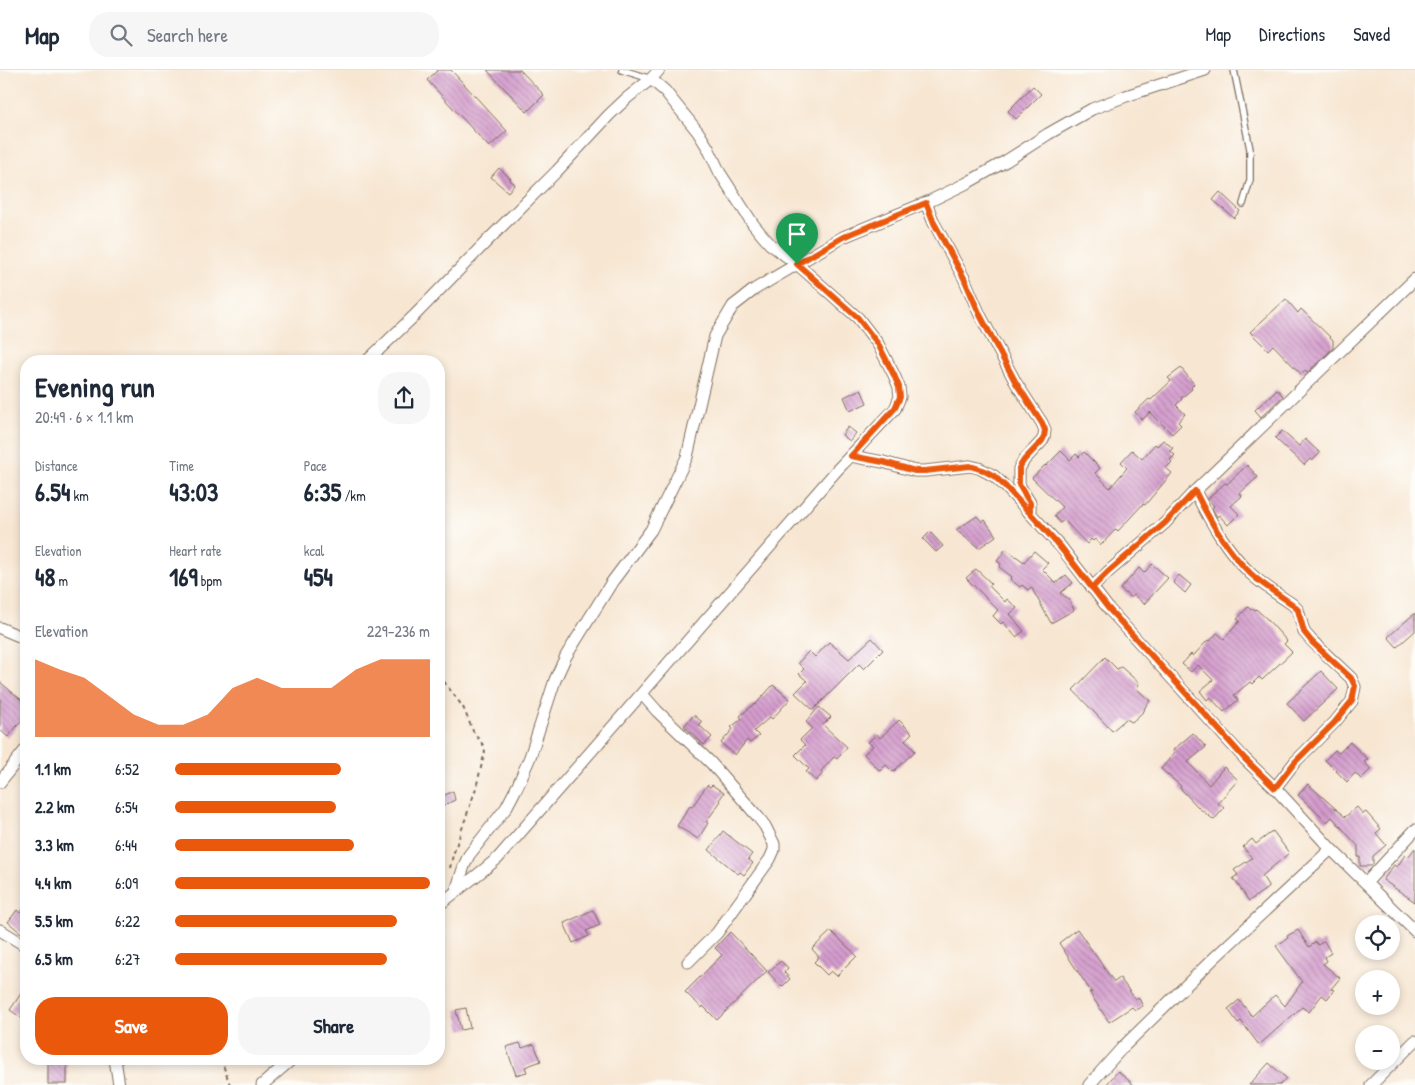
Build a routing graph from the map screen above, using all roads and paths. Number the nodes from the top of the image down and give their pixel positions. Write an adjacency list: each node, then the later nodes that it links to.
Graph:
1 (622, 70): 5 (lane)
2 (659, 70): 5 (street)
3 (1204, 70): 6 (street)
4 (1234, 70): 7 (lane)
5 (651, 79): 8 (street); 10 (street)
6 (926, 203): 8 (street); 13 (street)
7 (1243, 204)
8 (797, 264): 11 (street); 26 (street)
9 (1415, 279): 12 (street)
10 (373, 355)
11 (851, 456): 13 (street); 18 (street)
12 (1195, 491): 14 (street); 21 (street)
13 (1030, 513): 14 (street)
14 (1092, 588): 21 (street)
15 (0, 628): 16 (street)
16 (20, 636)
17 (445, 683): 24 (path)
18 (642, 694): 26 (street); 31 (street)
19 (20, 757): 20 (street)
20 (0, 782)
21 (1275, 788): 23 (street)
22 (1415, 830): 25 (street)
23 (1331, 849): 25 (street); 39 (street)
24 (449, 875)
25 (1366, 883): 29 (street)
26 (456, 891): 27 (street)
27 (445, 900)
28 (0, 930): 30 (street)
29 (1415, 931)
30 (20, 942)
31 (688, 962)
32 (1415, 1040): 40 (street)
33 (116, 1065): 36 (street)
34 (223, 1065): 37 (path)
35 (285, 1065): 38 (street)
36 (119, 1085)
37 (230, 1085)
38 (262, 1085)
39 (1089, 1085)
40 (1371, 1085)

